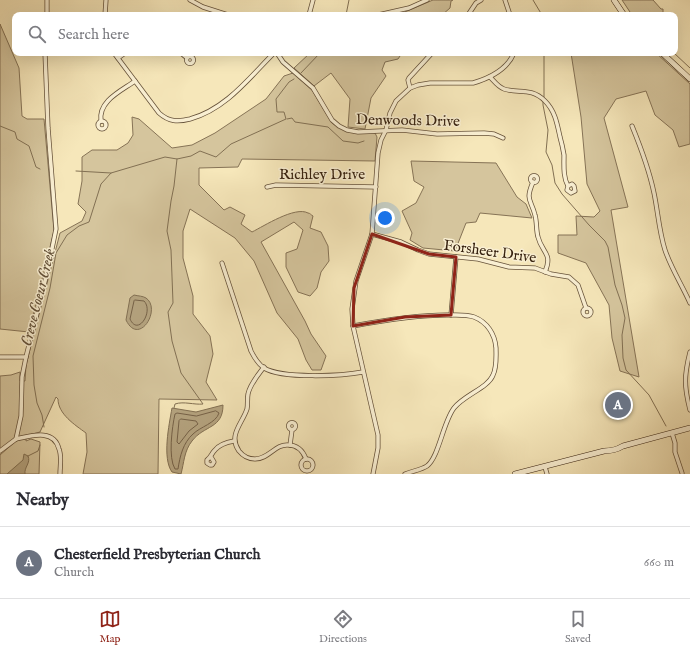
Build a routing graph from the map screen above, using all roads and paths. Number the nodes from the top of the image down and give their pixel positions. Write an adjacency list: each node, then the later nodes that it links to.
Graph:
1 (47, 0): 9 (street)
2 (106, 0): 10 (street)
3 (190, 0): 11 (street)
4 (313, 0): 12 (street)
5 (426, 0): 13 (street)
6 (481, 0): 14 (street)
7 (505, 0): 15 (street)
8 (614, 0): 16 (main road)
9 (47, 12)
10 (105, 12)
11 (218, 12)
12 (310, 12)
13 (387, 12)
14 (470, 12)
15 (509, 12)
16 (622, 12)
17 (45, 56): 47 (street)
18 (121, 56): 24 (street)
19 (272, 56): 27 (street)
20 (278, 56): 31 (street, Denwoods Drive)
21 (429, 56): 28 (street)
22 (512, 56): 25 (street)
23 (665, 56): 26 (main road)
24 (118, 58): 27 (street)
25 (490, 77): 28 (street); 35 (street)
26 (690, 79)
27 (135, 81): 29 (street)
28 (410, 88): 31 (street)
29 (101, 121)
30 (632, 126): 41 (street)
31 (386, 130): 32 (street, Denwoods Drive); 36 (street)
32 (502, 138)
33 (533, 182): 40 (street)
34 (267, 186): 36 (street, Richley Drive)
35 (568, 186)
36 (376, 187): 37 (street)
37 (372, 234): 38 (street, Forsheer Drive); 44 (street)
38 (456, 257): 40 (street, Forsheer Drive); 43 (street)
39 (222, 263): 48 (street)
40 (545, 272): 42 (street, Forsheer Drive)
41 (690, 302)
42 (586, 308)
43 (451, 315): 44 (street); 63 (street)
44 (353, 326): 49 (street)
45 (690, 352): 50 (street)
46 (0, 357): 47 (street)
47 (26, 357): 54 (street)
48 (264, 367): 49 (street); 55 (street)
49 (363, 372): 62 (street)
50 (690, 410)
51 (690, 428): 53 (main road)
52 (292, 430): 56 (street)
53 (672, 433): 60 (main road); 66 (street)
54 (16, 440): 57 (street); 61 (street)
55 (234, 441): 56 (street); 58 (street)
56 (290, 445): 59 (street)
57 (0, 451)
58 (211, 458)
59 (306, 459)
60 (545, 467): 64 (main road); 65 (street)
61 (60, 474)
62 (373, 474)
63 (405, 474)
64 (515, 474)
65 (548, 474)
66 (682, 474)

